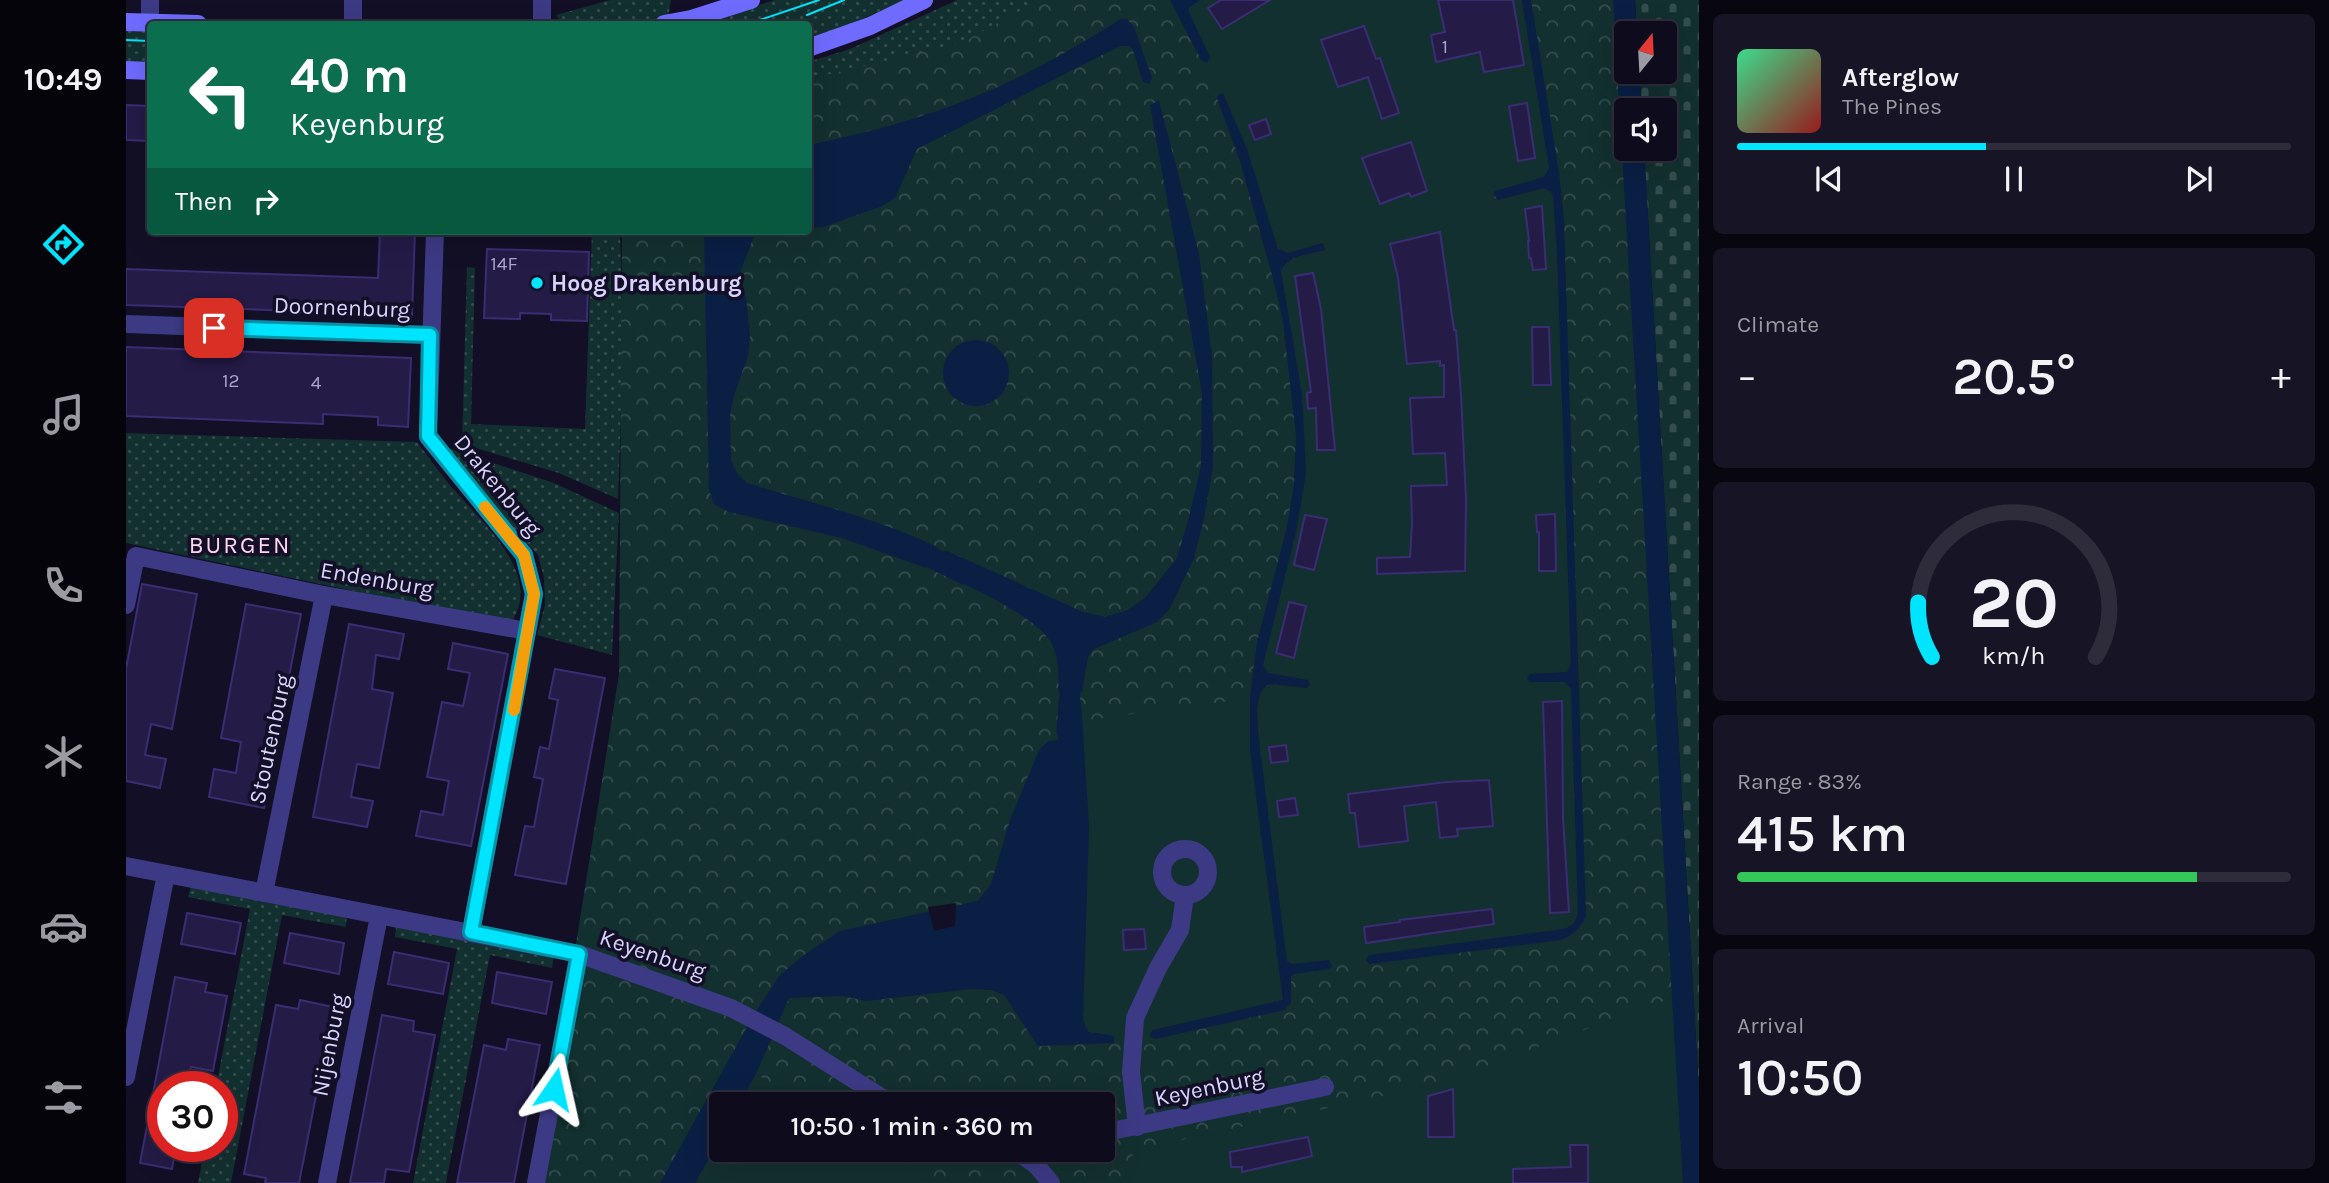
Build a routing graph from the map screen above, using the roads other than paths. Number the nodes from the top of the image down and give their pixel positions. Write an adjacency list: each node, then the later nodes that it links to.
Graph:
1 (150, 0): 6 (street)
2 (354, 0): 7 (street)
3 (542, 0): 8 (street)
4 (751, 0): 9 (main road)
5 (924, 0): 12 (main road)
6 (150, 21)
7 (353, 21)
8 (542, 21)
9 (680, 21)
10 (126, 22): 11 (main road)
11 (147, 23)
12 (812, 47)
13 (126, 70): 14 (main road)
14 (147, 71)
15 (435, 235): 17 (street, Drakenburg)
16 (126, 324): 17 (street, Doornenburg)
17 (430, 335): 20 (street, Drakenburg)
18 (324, 595): 19 (street, Endenburg); 20 (street, Endenburg); 23 (street, Stoutenburg)
19 (126, 605)
20 (527, 631): 26 (street, Drakenburg)
21 (126, 866): 22 (street, Keyenburg)
22 (166, 874): 23 (street, Keyenburg); 28 (street)
23 (264, 893): 25 (street, Keyenburg)
24 (1185, 896): 31 (street)
25 (379, 916): 26 (street, Keyenburg); 34 (street, Nijenburg)
26 (471, 932): 27 (street, Keyenburg)
27 (579, 954): 30 (street, Keyenburg); 35 (street)
28 (126, 1077)
29 (1325, 1087): 31 (street, Keyenburg)
30 (873, 1092)
31 (1137, 1127): 32 (street, Keyenburg)
32 (1115, 1131)
33 (1032, 1162): 36 (street)
34 (327, 1183)
35 (536, 1183)
36 (1051, 1183)

